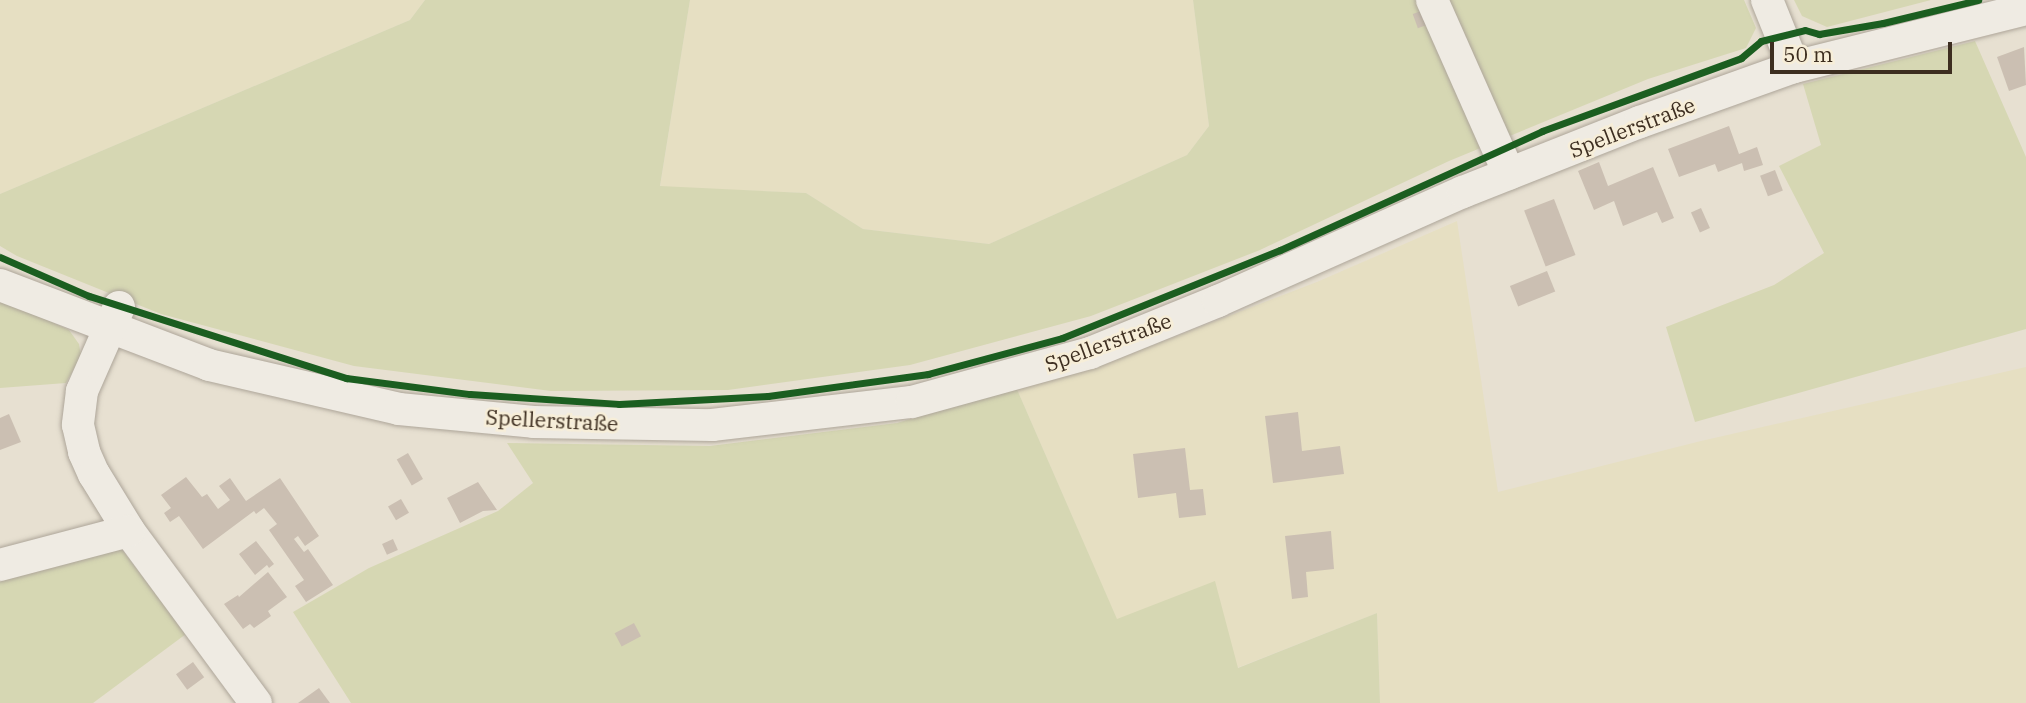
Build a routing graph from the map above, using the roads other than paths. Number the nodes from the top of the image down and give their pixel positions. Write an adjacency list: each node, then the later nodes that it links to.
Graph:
1 (1432, 0): 5 (street)
2 (1767, 0): 4 (street)
3 (2026, 9): 4 (street, Spellerstraße)
4 (1794, 67): 5 (street, Spellerstraße)
5 (1509, 174): 7 (street, Spellerstraße)
6 (0, 285): 7 (street, Spellerstraße)
7 (114, 318): 8 (street)
8 (129, 531): 9 (street); 10 (street)
9 (0, 565)
10 (256, 703)

